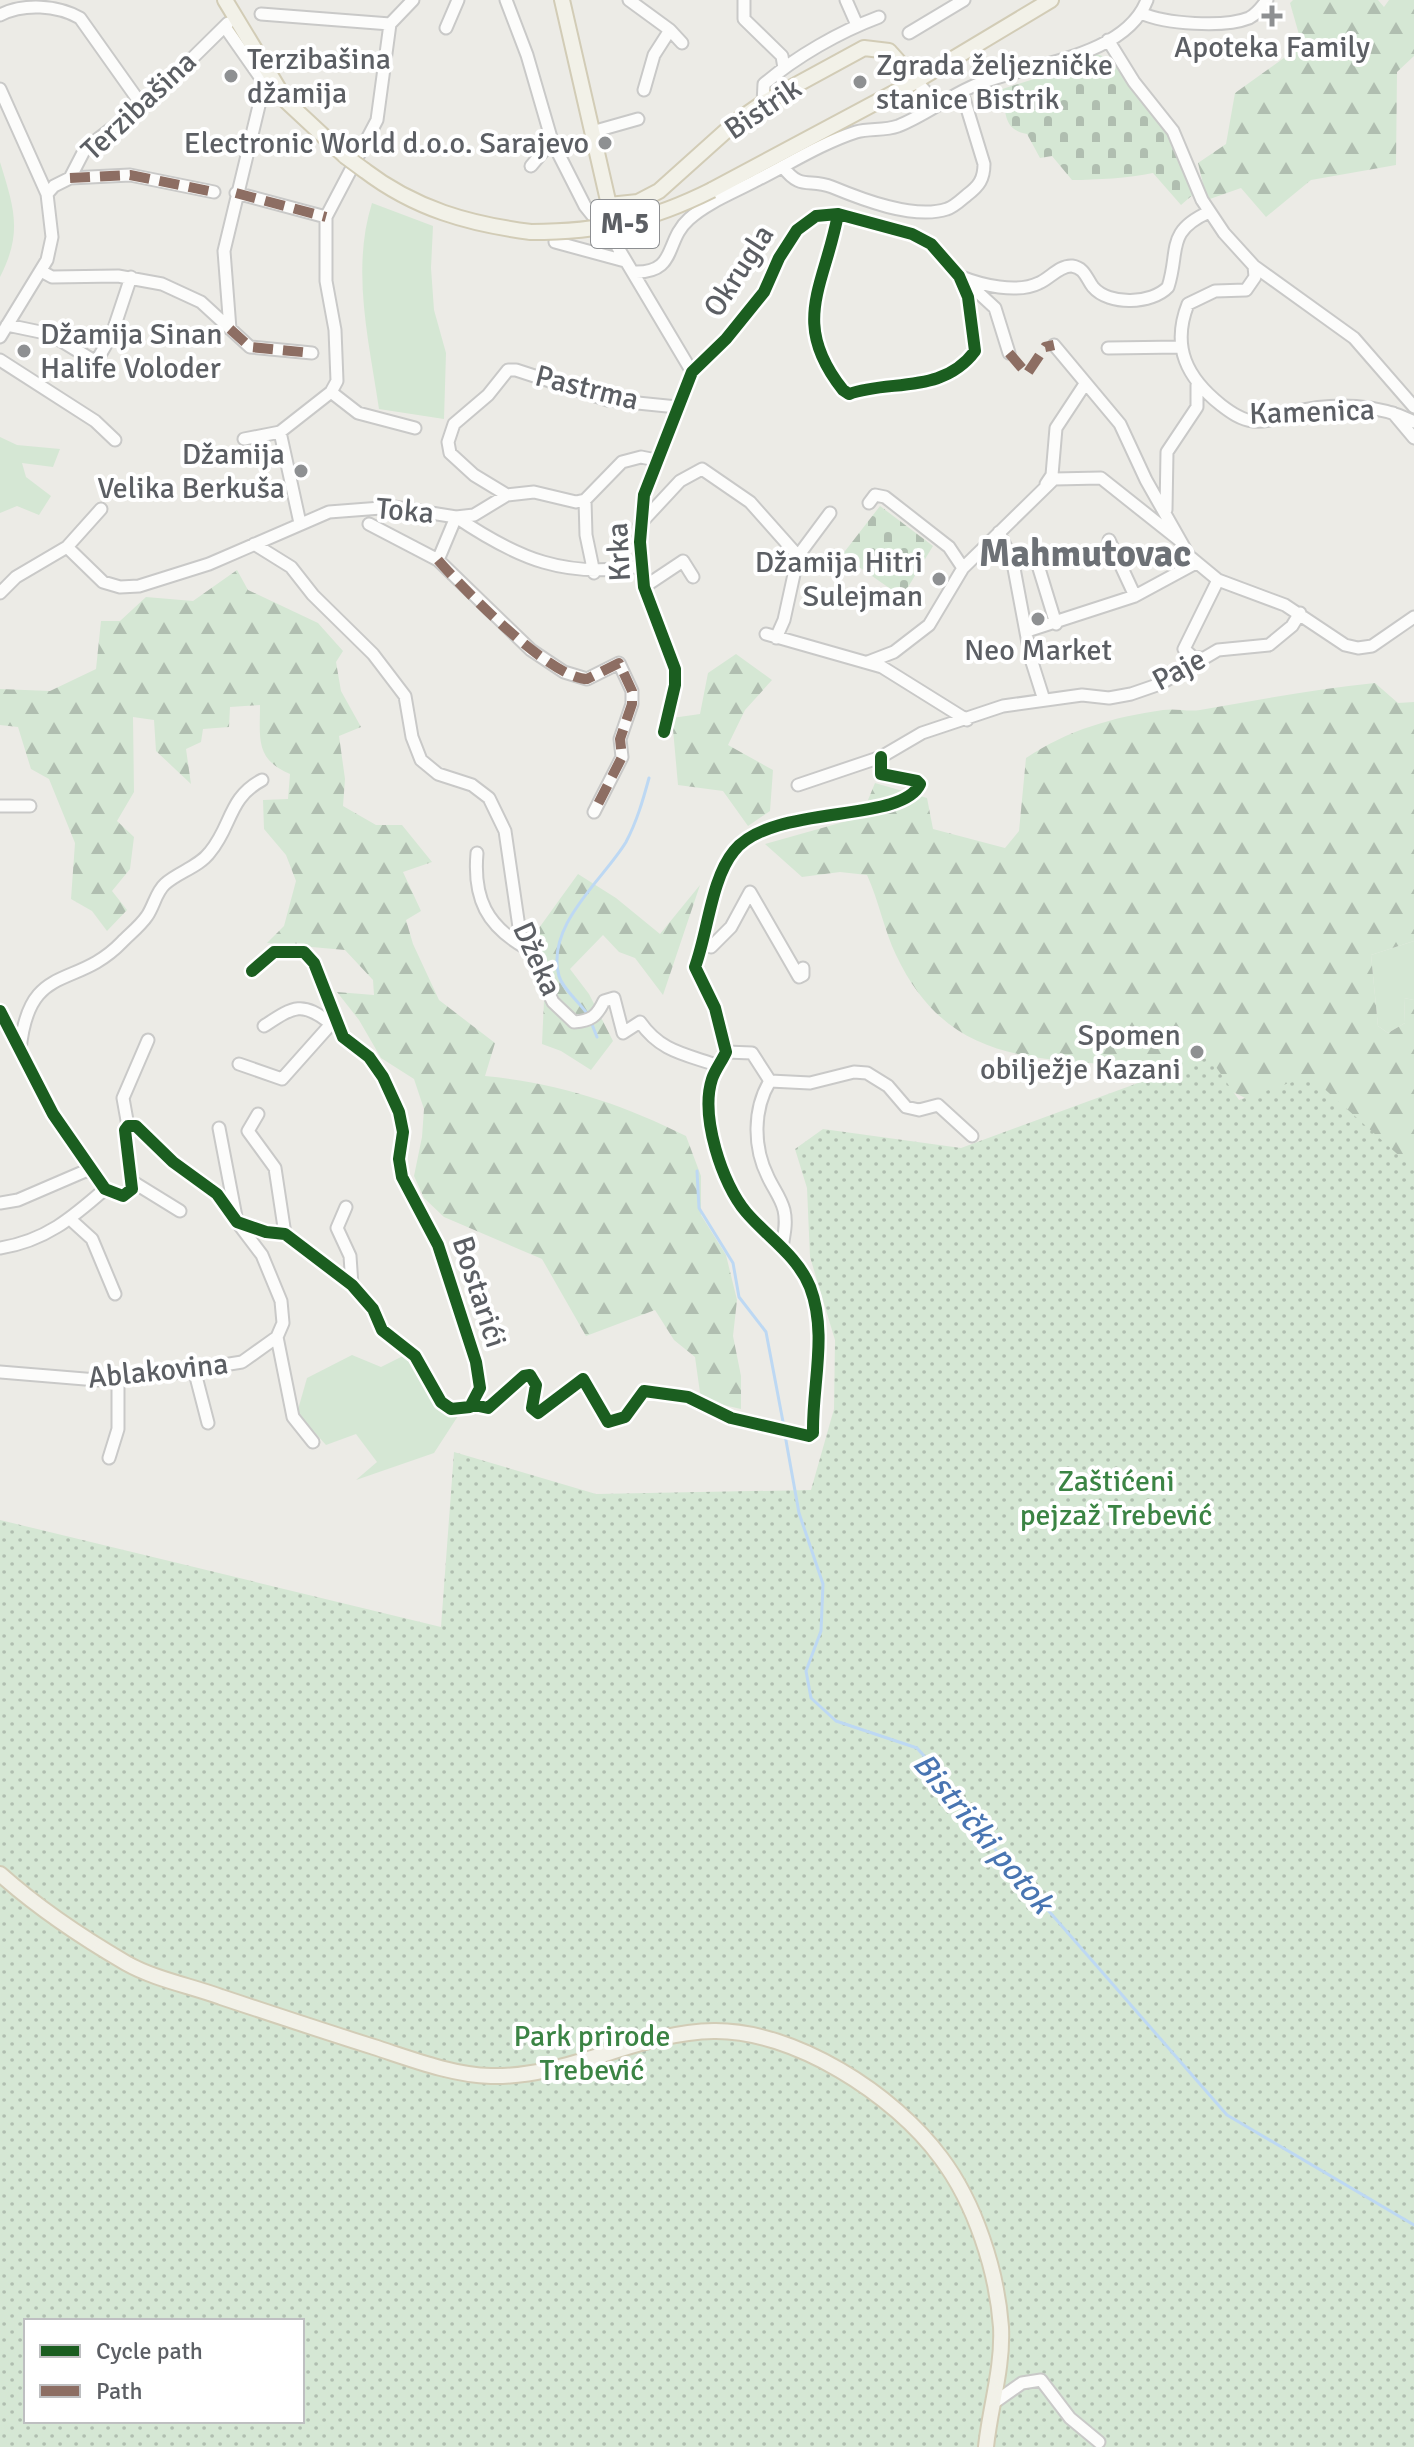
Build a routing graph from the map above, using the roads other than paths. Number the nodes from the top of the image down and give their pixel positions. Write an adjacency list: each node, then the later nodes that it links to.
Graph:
1 (225, 0): 19 (main road, M-5)
2 (413, 0): 14 (street)
3 (458, 0): 22 (street)
4 (506, 0): 37 (street)
5 (562, 0): 36 (main road)
6 (629, 0): 23 (street)
7 (744, 0): 27 (street)
8 (846, 0): 21 (street)
9 (964, 0): 24 (street)
10 (1051, 0): 28 (main road, M-5)
11 (1147, 0): 15 (street)
12 (1267, 0): 15 (street)
13 (46, 4): 17 (street); 33 (street)
14 (401, 5): 20 (street)
15 (1141, 13): 25 (street)
16 (261, 14): 20 (street)
17 (0, 15)
18 (879, 17): 21 (street)
19 (229, 22): 28 (main road, M-5, bridge); 33 (street, Terzibašina); 42 (street)
20 (390, 24): 48 (street)
21 (857, 25): 27 (street)
22 (446, 28)
23 (670, 30): 26 (street); 30 (street)
24 (909, 33)
25 (1108, 40): 31 (street); 46 (street)
26 (682, 43)
27 (784, 68): 32 (street)
28 (916, 81): 32 (main road, Bistrik); 34 (street)
29 (0, 89): 43 (street)
30 (644, 90)
31 (962, 92): 34 (street); 44 (street)
32 (763, 103): 45 (main road, Bistrik)
33 (141, 104): 40 (street, Terzibašina)
34 (938, 105): 39 (street)
35 (638, 119): 36 (street)
36 (592, 132): 45 (main road)
37 (552, 141): 38 (street); 50 (street)
38 (531, 166)
39 (783, 167): 44 (street); 54 (street)
40 (70, 178): 41 (street); 43 (street, Terzibašina)
41 (214, 192)
42 (236, 193): 48 (street); 58 (street)
43 (47, 194): 53 (street)
44 (853, 197): 47 (street)
45 (609, 205): 50 (street)
46 (1209, 212): 52 (street); 55 (street)
47 (844, 215): 55 (street); 55 (street); 66 (street, Okrugla)
48 (326, 217): 69 (street)
49 (555, 242): 51 (street)
50 (617, 246): 51 (street)
51 (625, 261): 54 (street)
52 (1254, 266): 61 (street); 70 (street)
53 (41, 271): 56 (street); 57 (street)
54 (633, 272): 66 (street)
55 (959, 276): 64 (street)
56 (131, 277): 57 (street); 58 (street)
57 (7, 325): 59 (street)
58 (230, 329): 63 (street)
59 (0, 337)
60 (1054, 345): 67 (street)
61 (1181, 347): 62 (street); 68 (street, Kamenica)
62 (1108, 348)
63 (312, 353)
64 (1009, 353)
65 (0, 360): 78 (street)
66 (692, 372): 71 (street, Krka)
67 (1085, 384): 81 (street); 88 (street)
68 (1197, 385): 72 (street, Kamenica); 88 (street)
69 (331, 392): 74 (street); 75 (street)
70 (1413, 403)
71 (677, 407): 79 (street, Pastrma); 80 (street, Krka)
72 (1390, 409): 73 (street, Kamenica); 76 (street, Kamenica)
73 (1414, 422)
74 (415, 428)
75 (280, 432): 77 (street); 89 (street)
76 (1414, 438)
77 (244, 439)
78 (115, 440)
79 (450, 453): 82 (street, Toka)
80 (656, 460): 83 (street); 91 (street, Krka)
81 (1045, 485): 92 (street); 94 (street)
82 (507, 495): 83 (street); 87 (street, Toka)
83 (585, 500): 103 (street)
84 (869, 503): 102 (street)
85 (101, 509): 96 (street)
86 (830, 513): 97 (street)
87 (456, 517): 89 (street, Toka); 98 (street); 103 (street)
88 (1167, 517): 94 (street)
89 (300, 523): 95 (street, Toka)
90 (369, 524): 98 (street)
91 (640, 524): 97 (street); 101 (street, Krka)
92 (999, 532): 102 (street); 112 (street)
93 (1109, 540): 108 (street)
94 (1179, 541): 100 (street)
95 (254, 544): 96 (street, Toka); 126 (street, Džeka)
96 (67, 547): 107 (street)
97 (798, 556): 114 (street)
98 (438, 560): 123 (street)
99 (1037, 562): 111 (street)
100 (1196, 563): 105 (street); 108 (street)
101 (641, 566): 103 (street); 106 (street, Krka)
102 (963, 568): 114 (street)
103 (594, 573)
104 (693, 577): 106 (street)
105 (1218, 580): 109 (street); 113 (street)
106 (644, 587): 117 (street, Krka)
107 (0, 593)
108 (1135, 596): 111 (street)
109 (1300, 613): 110 (street); 113 (street, Paje)
110 (1414, 617)
111 (1056, 624): 112 (street)
112 (1027, 631): 115 (street)
113 (1200, 658): 115 (street, Paje)
114 (868, 662): 116 (street)
115 (1044, 700): 116 (street, Paje)
116 (967, 720): 118 (street, Paje)
117 (664, 732)
118 (881, 757): 120 (street, Paje); 125 (street)
119 (262, 780): 133 (street)
120 (798, 785)
121 (0, 806): 122 (street)
122 (30, 806)
123 (594, 812)
124 (477, 853): 126 (street)
125 (702, 943): 127 (street); 134 (street)
126 (527, 948): 136 (street, Džeka)
127 (803, 968)
128 (252, 971): 130 (street, Bostarići)
129 (0, 1011): 133 (street)
130 (333, 1021): 131 (street); 135 (street); 159 (street, Bostarići)
131 (264, 1026)
132 (148, 1040): 139 (street)
133 (20, 1050): 142 (street)
134 (726, 1052): 136 (street); 137 (street)
135 (239, 1064)
136 (719, 1066): 151 (street)
137 (770, 1081): 141 (street); 151 (street)
138 (258, 1114): 150 (street)
139 (128, 1126): 143 (street); 149 (street)
140 (219, 1128): 149 (street)
141 (972, 1136)
142 (90, 1169): 144 (street); 145 (street)
143 (133, 1182): 144 (street); 147 (street)
144 (105, 1189): 148 (street)
145 (0, 1203)
146 (346, 1207): 153 (street)
147 (180, 1211)
148 (70, 1219): 152 (street); 154 (street)
149 (237, 1222): 150 (street); 155 (street)
150 (285, 1234): 153 (street)
151 (782, 1247): 159 (street)
152 (0, 1248)
153 (352, 1285): 159 (street)
154 (115, 1294)
155 (277, 1337): 156 (street, Ablakovina); 161 (street)
156 (194, 1369): 158 (street, Ablakovina); 160 (street)
157 (0, 1372): 158 (street, Ablakovina)
158 (118, 1380): 162 (street)
159 (474, 1405)
160 (208, 1423)
161 (313, 1442)
162 (109, 1458)
163 (0, 1874): 164 (main road)
164 (995, 2402): 165 (street); 166 (main road)
165 (1099, 2442)
166 (986, 2447)

